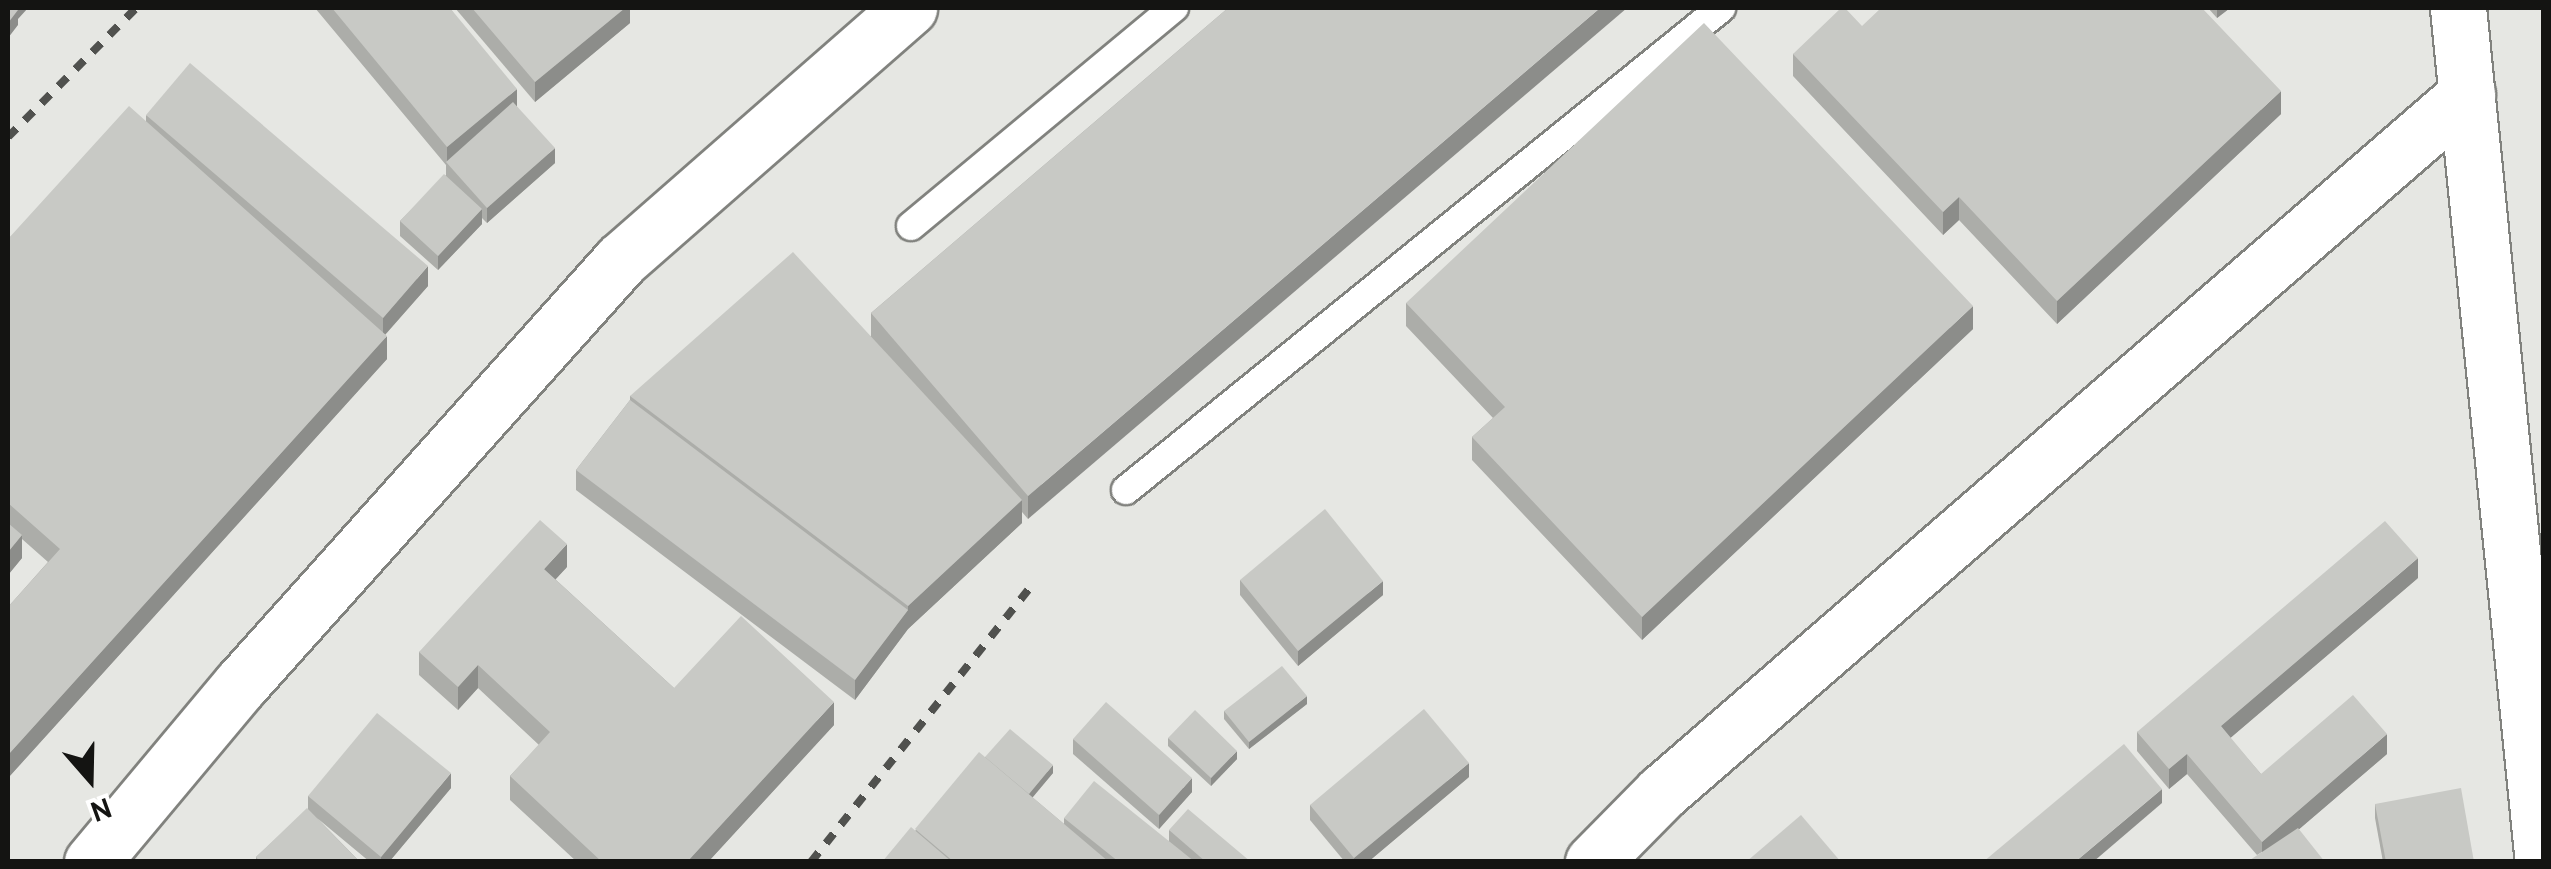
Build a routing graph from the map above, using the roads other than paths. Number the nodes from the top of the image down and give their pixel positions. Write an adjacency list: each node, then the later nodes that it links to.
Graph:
1 (909, 8): 9 (street)
2 (1174, 8): 6 (lane)
3 (1721, 8): 7 (lane)
4 (2458, 8): 5 (street)
5 (2467, 94): 8 (street); 10 (street)
6 (912, 226)
7 (1126, 490)
8 (2539, 804): 11 (street)
9 (92, 862)
10 (1593, 862)
11 (2542, 862)

